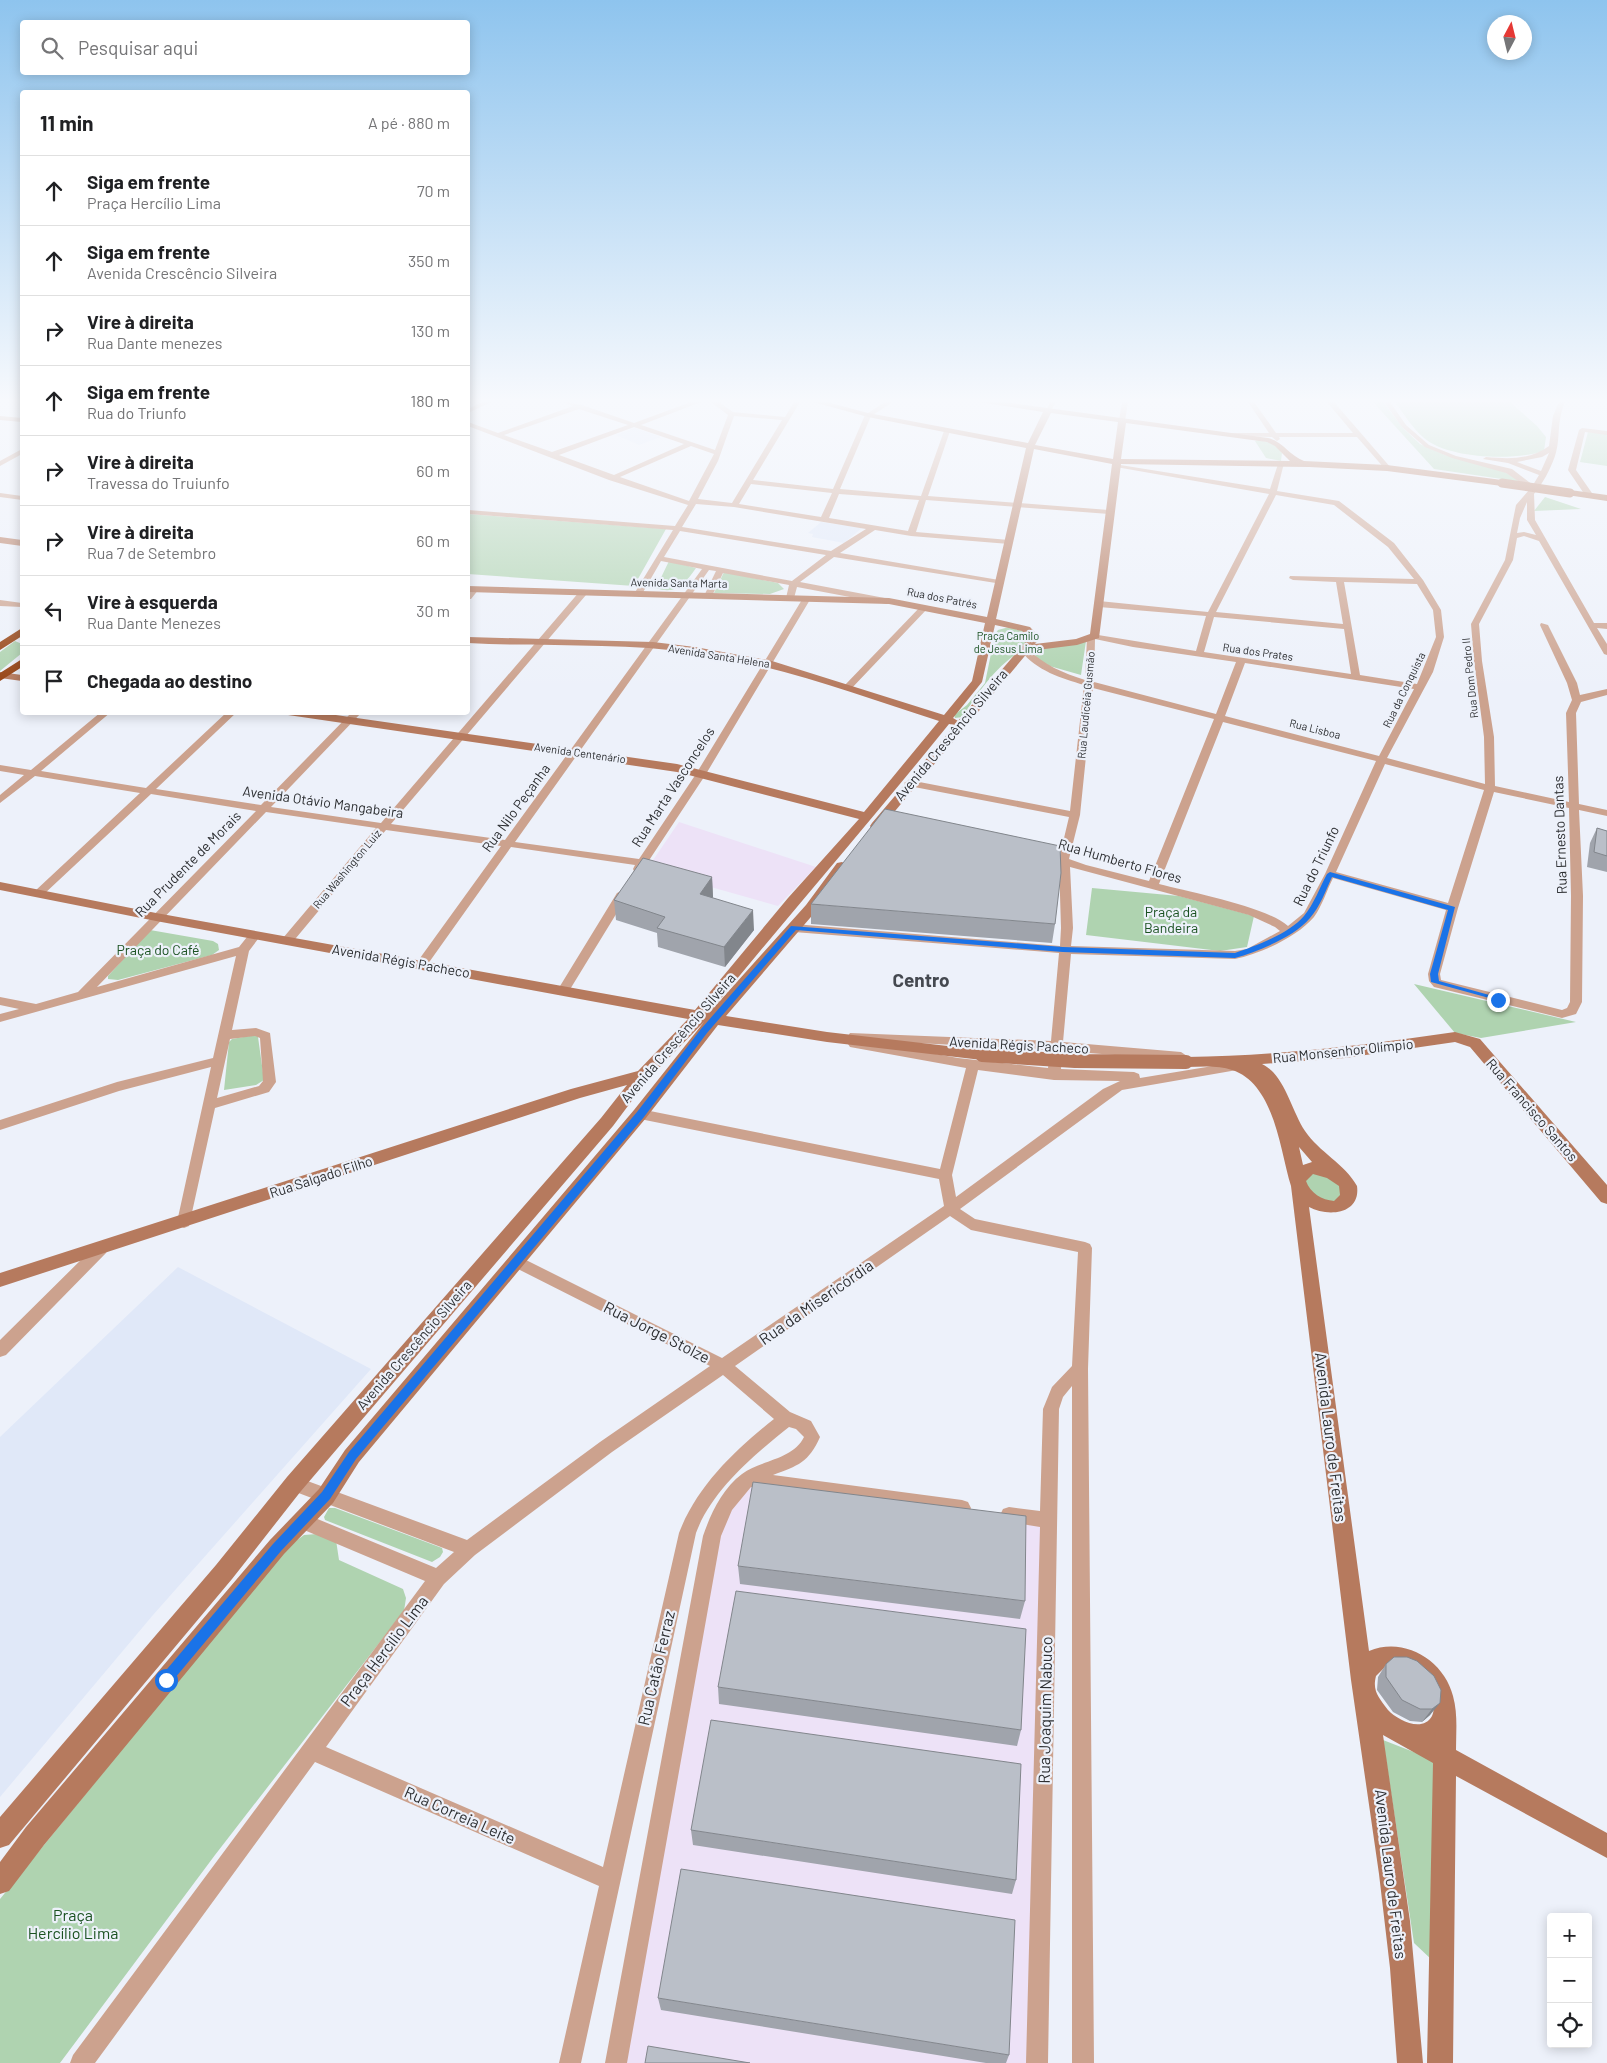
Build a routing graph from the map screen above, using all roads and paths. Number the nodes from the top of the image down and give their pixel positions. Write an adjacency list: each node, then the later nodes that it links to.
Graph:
1 (677, 498): 13 (street)
2 (694, 498): 13 (street)
3 (738, 498): 14 (street)
4 (832, 498): 18 (street)
5 (925, 498): 21 (street)
6 (929, 498): 15 (street)
7 (1019, 498): 15 (main road, Avenida Crescêncio Silveira)
8 (1111, 498): 17 (main road, Rua Laudicéia Gusmão)
9 (1270, 498): 48 (street)
10 (1302, 498): 34 (street, Rua da Conquista)
11 (1526, 498): 22 (street, Rua Dom Pedro II)
12 (1532, 498): 23 (street)
13 (692, 503): 14 (street); 19 (street)
14 (734, 505): 18 (street)
15 (1017, 505): 17 (street); 25 (main road, Avenida Crescêncio Silveira)
16 (470, 512): 19 (street)
17 (1109, 512): 45 (main road, Rua Laudicéia Gusmão)
18 (824, 520): 20 (street)
19 (677, 528): 27 (street); 28 (street)
20 (873, 528): 21 (street); 27 (street)
21 (911, 534): 25 (street)
22 (1513, 536): 23 (street); 88 (street, Rua Dom Pedro II)
23 (1542, 539): 51 (street)
24 (2, 542): 26 (main road)
25 (1009, 542): 33 (main road, Avenida Crescêncio Silveira)
26 (20, 543)
27 (834, 553): 33 (street); 35 (street)
28 (658, 558): 29 (street); 38 (street)
29 (707, 567): 30 (street); 39 (street, Rua Nilo Peçanha)
30 (720, 569): 35 (street); 40 (street)
31 (1293, 578): 32 (street)
32 (1340, 580): 34 (street); 53 (street)
33 (999, 582): 49 (main road, Avenida Crescêncio Silveira)
34 (1420, 582): 70 (street, Rua da Conquista)
35 (794, 583): 41 (street); 43 (street)
36 (470, 592): 37 (main road, Avenida Santa Marta)
37 (583, 593): 38 (main road, Avenida Santa Marta); 57 (street, Rua Washington Luiz)
38 (638, 594): 39 (main road, Avenida Santa Marta)
39 (686, 596): 40 (main road, Avenida Santa Marta); 58 (street, Rua Nilo Peçanha)
40 (708, 596): 41 (main road, Avenida Santa Marta)
41 (790, 598): 42 (main road, Avenida Santa Marta)
42 (807, 598): 43 (main road, Avenida Santa Marta); 65 (street, Rua Marta Vasconcelos)
43 (889, 601): 47 (main road, Rua dos Patrés)
44 (0, 603): 46 (street)
45 (1100, 604): 48 (street); 55 (main road, Rua Laudicéia Gusmão)
46 (20, 605)
47 (924, 608): 49 (main road, Rua dos Patrés); 71 (street)
48 (1211, 614): 53 (street); 62 (street)
49 (990, 625): 60 (main road); 79 (main road, Avenida Crescêncio Silveira)
50 (1544, 625): 73 (street)
51 (1590, 625): 52 (street); 61 (street)
52 (1607, 626)
53 (1348, 627): 68 (street)
54 (20, 635): 59 (highway)
55 (1093, 637): 60 (main road); 62 (street, Rua dos Prates); 69 (street, Rua Laudicéia Gusmão)
56 (470, 640): 57 (main road, Avenida Santa Helena)
57 (542, 642): 58 (main road, Avenida Santa Helena); 81 (street, Rua Washington Luiz)
58 (653, 645): 65 (main road, Avenida Santa Helena); 82 (street, Rua Nilo Peçanha)
59 (0, 647)
60 (1026, 650): 69 (street, Rua Lisboa); 80 (main road, Avenida Crescêncio Silveira)
61 (1607, 652)
62 (1199, 654): 63 (street, Rua dos Prates)
63 (1241, 661): 68 (street, Rua dos Prates); 78 (street)
64 (20, 663): 66 (highway)
65 (768, 663): 71 (main road, Avenida Santa Helena); 86 (street, Rua Marta Vasconcelos)
66 (1, 676): 67 (main road)
67 (20, 678)
68 (1356, 678): 70 (street, Rua dos Prates)
69 (1089, 684): 78 (street, Rua Lisboa); 94 (street, Rua Laudicéia Gusmão)
70 (1419, 687): 83 (street, Rua da Conquista)
71 (847, 688): 79 (main road, Avenida Santa Helena)
72 (1607, 692): 73 (street)
73 (1577, 700): 91 (street, Rua Ernesto Dantas)
74 (103, 715): 85 (street)
75 (230, 715): 89 (street)
76 (328, 715): 77 (main road, Avenida Centenário)
77 (354, 717): 81 (main road, Avenida Centenário); 92 (street, Rua Prudente de Morais)
78 (1220, 718): 83 (street, Rua Lisboa); 103 (street)
79 (946, 720): 80 (main road, Avenida Santa Helena); 95 (main road, Avenida Crescêncio Silveira)
80 (960, 725): 87 (main road, Avenida Crescêncio Silveira)
81 (459, 736): 82 (main road, Avenida Centenário); 96 (street, Rua Washington Luiz)
82 (576, 752): 86 (main road, Avenida Centenário); 97 (street, Rua Nilo Peçanha)
83 (1382, 759): 88 (street, Rua Lisboa); 101 (street, Rua do Triunfo)
84 (0, 768): 85 (street, Avenida Otávio Mangabeira)
85 (33, 773): 89 (street, Avenida Otávio Mangabeira); 90 (street)
86 (701, 774): 95 (main road, Avenida Centenário); 100 (street, Rua Marta Vasconcelos)
87 (909, 783): 94 (street); 95 (main road, Avenida Crescêncio Silveira)
88 (1490, 788): 91 (street, Rua Lisboa); 107 (street, Rua Dom Pedro II)
89 (148, 791): 92 (street, Avenida Otávio Mangabeira); 104 (street)
90 (0, 800)
91 (1574, 806): 93 (street, Rua Lisboa); 117 (street, Rua Ernesto Dantas)
92 (264, 809): 96 (street, Avenida Otávio Mangabeira); 108 (street, Rua Prudente de Morais)
93 (1607, 813)
94 (1075, 815): 99 (street, Rua Laudicéia Gusmão)
95 (879, 820): 105 (main road, Avenida Crescêncio Silveira); 106 (main road, Avenida Crescêncio Silveira)
96 (384, 826): 97 (street, Avenida Otávio Mangabeira); 113 (street, Rua Washington Luiz)
97 (509, 842): 100 (street, Avenida Otávio Mangabeira); 116 (street, Rua Nilo Peçanha)
98 (1045, 855): 99 (street, Rua Humberto Flores)
99 (1064, 859): 103 (street, Rua Humberto Flores); 115 (street, Rua Laudicéia Gusmão)
100 (642, 863): 118 (street, Rua Marta Vasconcelos)
101 (1330, 874): 107 (street); 111 (street, Rua do Triunfo)
102 (0, 886): 104 (main road, Avenida Régis Pacheco)
103 (1153, 886): 111 (street, Rua Humberto Flores)
104 (39, 893): 108 (main road, Avenida Régis Pacheco)
105 (793, 901): 106 (main road); 109 (main road, Avenida Crescêncio Silveira)
106 (811, 908): 110 (main road, Avenida Crescêncio Silveira)
107 (1452, 908): 117 (street, Rua Dom Pedro II)
108 (156, 917): 112 (main road, Avenida Régis Pacheco); 119 (street, Rua Prudente de Morais)
109 (774, 924): 110 (main road); 123 (main road, Avenida Crescêncio Silveira)
110 (794, 928): 115 (street, Rua do Triunfo); 123 (main road, Avenida Crescêncio Silveira)
111 (1288, 932): 115 (street, Rua do Triunfo)
112 (255, 935): 113 (main road, Avenida Régis Pacheco); 114 (street)
113 (287, 941): 116 (main road, Avenida Régis Pacheco)
114 (243, 950): 119 (street); 125 (street)
115 (1063, 950): 127 (street)
116 (420, 965): 118 (main road, Avenida Régis Pacheco)
117 (1436, 970)
118 (563, 991): 123 (main road, Avenida Régis Pacheco)
119 (82, 995): 121 (street)
120 (0, 1001): 121 (street)
121 (38, 1008): 122 (street)
122 (0, 1018)
123 (707, 1018): 124 (main road, Avenida Régis Pacheco); 131 (main road, Avenida Crescêncio Silveira); 137 (main road, Avenida Crescêncio Silveira)
124 (802, 1034): 127 (street, Avenida Régis Pacheco); 128 (main road, Avenida Régis Pacheco)
125 (225, 1035): 129 (street); 135 (street)
126 (1451, 1038): 130 (main road, Rua Monsenhor Olímpio); 142 (main road, Rua Francisco Santos)
127 (1056, 1046): 130 (street, Avenida Régis Pacheco); 132 (street)
128 (978, 1060): 130 (main road, bridge); 132 (street, Avenida Régis Pacheco); 139 (street)
129 (219, 1061): 135 (street); 138 (street)
130 (1236, 1063): 133 (main road, Avenida Régis Pacheco); 134 (street); 140 (main road)
131 (643, 1075): 136 (main road, Avenida Crescêncio Silveira); 144 (main road, Rua Salgado Filho)
132 (1054, 1075): 134 (street, Avenida Régis Pacheco)
133 (1252, 1075): 141 (main road, Avenida Lauro de Freitas)
134 (1173, 1078): 143 (street, Rua da Misericórdia)
135 (210, 1105): 144 (street)
136 (618, 1108): 137 (main road); 153 (main road, Avenida Crescêncio Silveira)
137 (640, 1114): 139 (street); 146 (main road, Avenida Crescêncio Silveira)
138 (0, 1125)
139 (945, 1175): 143 (street)
140 (1339, 1176): 141 (main road); 141 (main road)
141 (1298, 1184): 159 (main road, Avenida Lauro de Freitas)
142 (1607, 1197)
143 (952, 1208): 149 (street, Rua da Misericórdia); 150 (street)
144 (184, 1222): 145 (main road, Rua Salgado Filho)
145 (102, 1249): 147 (main road, Rua Salgado Filho); 148 (street)
146 (516, 1262): 149 (street, Rua Jorge Stolze); 154 (main road, Avenida Crescêncio Silveira)
147 (0, 1280)
148 (0, 1350)
149 (724, 1366): 151 (street, Rua Jorge Stolze); 157 (street, Rua da Misericórdia)
150 (1080, 1369): 155 (street, Rua Joaquim Nabuco); 172 (street)
151 (786, 1419): 152 (street, Rua Catão Ferraz); 166 (street, Rua Catão Ferraz)
152 (748, 1478): 155 (street); 170 (street, Rua Catão Ferraz)
153 (294, 1484): 154 (street); 164 (main road)
154 (326, 1496): 156 (main road); 157 (street)
155 (1049, 1520): 171 (street, Rua Joaquim Nabuco)
156 (303, 1521): 158 (street); 167 (main road)
157 (469, 1549): 158 (street, Praça Hercílio Lima)
158 (438, 1578): 162 (street, Praça Hercílio Lima)
159 (1364, 1686): 160 (main road); 161 (main road); 173 (main road, Avenida Lauro de Freitas)
160 (1445, 1716): 161 (main road); 163 (main road)
161 (1406, 1735): 163 (main road)
162 (310, 1750): 166 (street, Rua Correia Leite); 168 (street, Praça Hercílio Lima)
163 (1445, 1756): 165 (main road); 174 (main road)
164 (0, 1836)
165 (1607, 1846)
166 (609, 1880): 169 (street, Rua Catão Ferraz)
167 (0, 1882)
168 (81, 2063)
169 (570, 2063)
170 (616, 2063)
171 (1038, 2063)
172 (1083, 2063)
173 (1410, 2063)
174 (1440, 2063)

